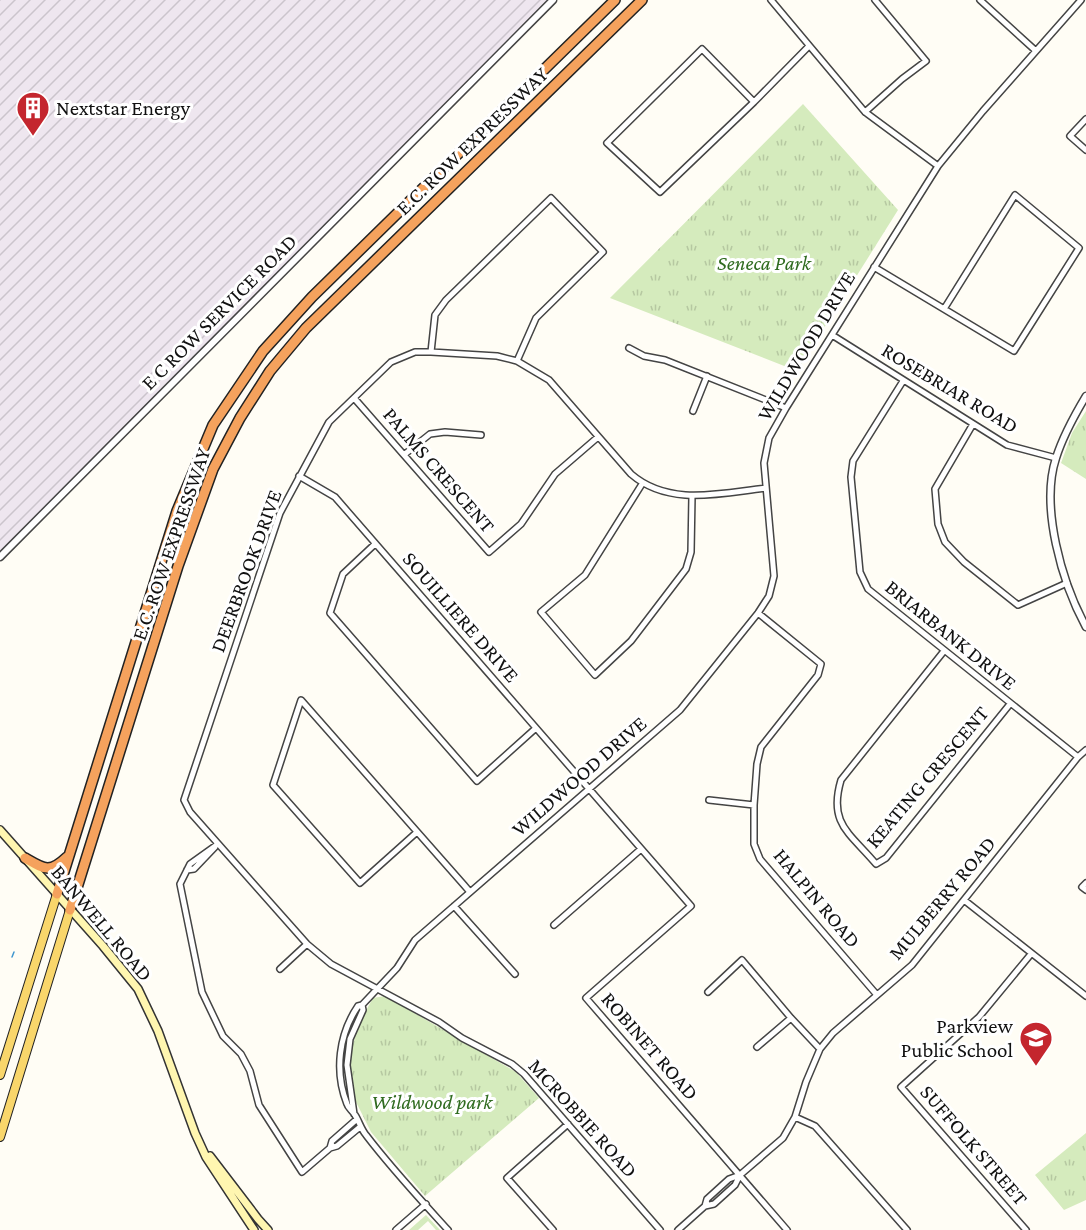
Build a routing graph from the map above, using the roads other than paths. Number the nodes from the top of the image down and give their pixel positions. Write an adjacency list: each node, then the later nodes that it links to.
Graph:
1 (553, 0): 37 (street, E C ROW SERVICE ROAD)
2 (615, 0): 53 (highway, E.C. ROW EXPRESSWAY)
3 (642, 0): 61 (highway, E.C. ROW EXPRESSWAY)
4 (771, 0): 8 (street)
5 (875, 0): 11 (street)
6 (980, 0): 9 (street)
7 (1081, 0): 9 (street, WILDWOOD DRIVE)
8 (809, 46): 10 (street); 11 (street)
9 (1036, 51): 14 (street, WILDWOOD DRIVE)
10 (754, 102): 10 (street)
11 (865, 112): 14 (street)
12 (1086, 119): 13 (street)
13 (1086, 150)
14 (938, 166): 15 (street, WILDWOOD DRIVE)
15 (874, 267): 16 (street); 17 (street, WILDWOOD DRIVE)
16 (945, 309): 16 (street)
17 (832, 336): 22 (street, ROSEBRIAR ROAD); 25 (street, WILDWOOD DRIVE)
18 (629, 348): 21 (street)
19 (431, 352): 20 (street, DEERBROOK DRIVE); 20 (street); 24 (street, DEERBROOK DRIVE)
20 (517, 361): 29 (street, DEERBROOK DRIVE)
21 (707, 376): 25 (street); 26 (street)
22 (903, 381): 27 (street, ROSEBRIAR ROAD); 41 (street, BRIARBANK DRIVE)
23 (1086, 396): 31 (street)
24 (354, 398): 30 (street, PALMS CRESCENT); 32 (street, DEERBROOK DRIVE)
25 (786, 408): 34 (street, WILDWOOD DRIVE)
26 (693, 411)
27 (973, 424): 31 (street, ROSEBRIAR ROAD); 38 (street)
28 (481, 435): 30 (street)
29 (598, 437): 30 (street, PALMS CRESCENT); 33 (street, DEERBROOK DRIVE)
30 (405, 454)
31 (1056, 458): 38 (street)
32 (299, 476): 36 (street, SOUILLIERE DRIVE); 51 (street, DEERBROOK DRIVE)
33 (642, 484): 35 (street, DEERBROOK DRIVE); 35 (street)
34 (766, 488): 35 (street, DEERBROOK DRIVE); 39 (street, WILDWOOD DRIVE)
35 (692, 496)
36 (375, 544): 43 (street, SOUILLIERE DRIVE); 43 (street)
37 (0, 557)
38 (1067, 583): 40 (street)
39 (758, 613): 46 (street, WILDWOOD DRIVE); 48 (street, HALPIN ROAD)
40 (1086, 627)
41 (944, 651): 42 (street, BRIARBANK DRIVE); 42 (street, KEATING CRESCENT)
42 (1010, 704): 45 (street, BRIARBANK DRIVE)
43 (536, 728): 46 (street, SOUILLIERE DRIVE)
44 (1086, 750): 45 (street, MULBERRY ROAD)
45 (1078, 757): 59 (street, MULBERRY ROAD)
46 (589, 790): 52 (street, ROBINET ROAD); 57 (street, WILDWOOD DRIVE)
47 (709, 800): 48 (street)
48 (754, 805): 69 (street, HALPIN ROAD)
49 (0, 830): 54 (main road, BANWELL ROAD)
50 (417, 832): 50 (street); 57 (street)
51 (218, 844): 63 (street, MCROBBIE ROAD); 81 (street)
52 (641, 849): 62 (street); 82 (street, ROBINET ROAD)
53 (69, 856): 54 (highway); 58 (highway, E.C. ROW EXPRESSWAY)
54 (25, 858): 58 (main road, BANWELL ROAD)
55 (1086, 883): 56 (street)
56 (1086, 890)
57 (470, 892): 60 (street, WILDWOOD DRIVE)
58 (57, 894): 61 (main road, BANWELL ROAD); 74 (main road, E.C. ROW EXPRESSWAY)
59 (964, 900): 64 (street); 69 (street, MULBERRY ROAD)
60 (454, 906): 66 (street); 67 (street, WILDWOOD DRIVE)
61 (70, 910): 79 (main road, E.C. ROW EXPRESSWAY); 80 (main road, BANWELL ROAD)
62 (554, 925)
63 (307, 944): 65 (street); 67 (street, MCROBBIE ROAD)
64 (1031, 954): 70 (street); 93 (street, SUFFOLK STREET)
65 (280, 969)
66 (515, 974)
67 (376, 988): 75 (street, WILDWOOD DRIVE); 77 (street, MCROBBIE ROAD)
68 (708, 992): 71 (street)
69 (877, 994): 73 (street, MULBERRY ROAD)
70 (1086, 996)
71 (791, 1018): 72 (street); 73 (street)
72 (757, 1047)
73 (820, 1049): 76 (street, MULBERRY ROAD)
74 (0, 1075)
75 (356, 1117): 78 (street); 81 (street)
76 (795, 1117): 82 (street, MULBERRY ROAD); 92 (street)
77 (568, 1124): 88 (street); 89 (street, MCROBBIE ROAD)
78 (360, 1127): 81 (street); 83 (street)
79 (0, 1137)
80 (203, 1147): 84 (main road, BANWELL ROAD); 85 (main road, BANWELL ROAD)
81 (330, 1148)
82 (740, 1175): 90 (street, MULBERRY ROAD); 91 (street, ROBINET ROAD)
83 (426, 1204): 86 (street); 87 (street)
84 (255, 1230)
85 (268, 1230)
86 (396, 1230)
87 (448, 1230)
88 (553, 1230)
89 (660, 1230)
90 (678, 1230)
91 (787, 1230)
92 (907, 1230)
93 (1026, 1230)

